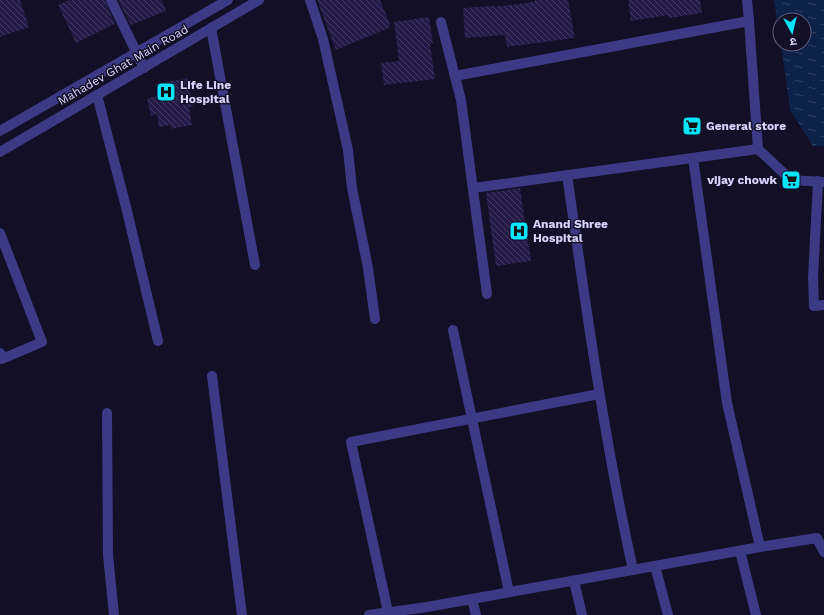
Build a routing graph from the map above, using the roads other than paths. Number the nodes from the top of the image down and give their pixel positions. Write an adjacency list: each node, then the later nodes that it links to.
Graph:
1 (111, 0): 9 (street)
2 (228, 0): 9 (street)
3 (259, 0): 8 (street, Mahadev Ghat Main Road)
4 (310, 0): 24 (street)
5 (747, 0): 6 (street)
6 (749, 21): 11 (street); 14 (street)
7 (441, 22): 11 (street)
8 (211, 28): 10 (street, Mahadev Ghat Main Road); 21 (street)
9 (138, 53): 10 (street); 13 (street)
10 (144, 68): 12 (street, Mahadev Ghat Main Road)
11 (455, 76): 19 (street)
12 (97, 95): 15 (street, Mahadev Ghat Main Road); 26 (street)
13 (0, 132)
14 (758, 149): 16 (street); 18 (street)
15 (0, 152)
16 (693, 158): 17 (street); 32 (street)
17 (566, 175): 19 (street); 29 (street)
18 (821, 181): 23 (street)
19 (473, 188): 22 (street)
20 (0, 233): 27 (street)
21 (255, 265)
22 (487, 294)
23 (824, 305)
24 (375, 320)
25 (453, 330): 31 (street)
26 (158, 341)
27 (0, 353)
28 (212, 376): 42 (street)
29 (599, 394): 31 (street); 36 (street)
30 (107, 413): 41 (street)
31 (472, 419): 38 (street); 40 (street)
32 (760, 547): 33 (street); 34 (street)
33 (740, 551): 35 (street); 47 (street)
34 (824, 552)
35 (655, 566): 36 (street); 46 (street)
36 (633, 570): 37 (street)
37 (574, 581): 38 (street); 45 (street)
38 (509, 592): 39 (street)
39 (472, 599): 40 (street); 44 (street)
40 (388, 612): 43 (street)
41 (114, 615)
42 (242, 615)
43 (371, 615)
44 (476, 615)
45 (582, 615)
46 (668, 615)
47 (756, 615)

